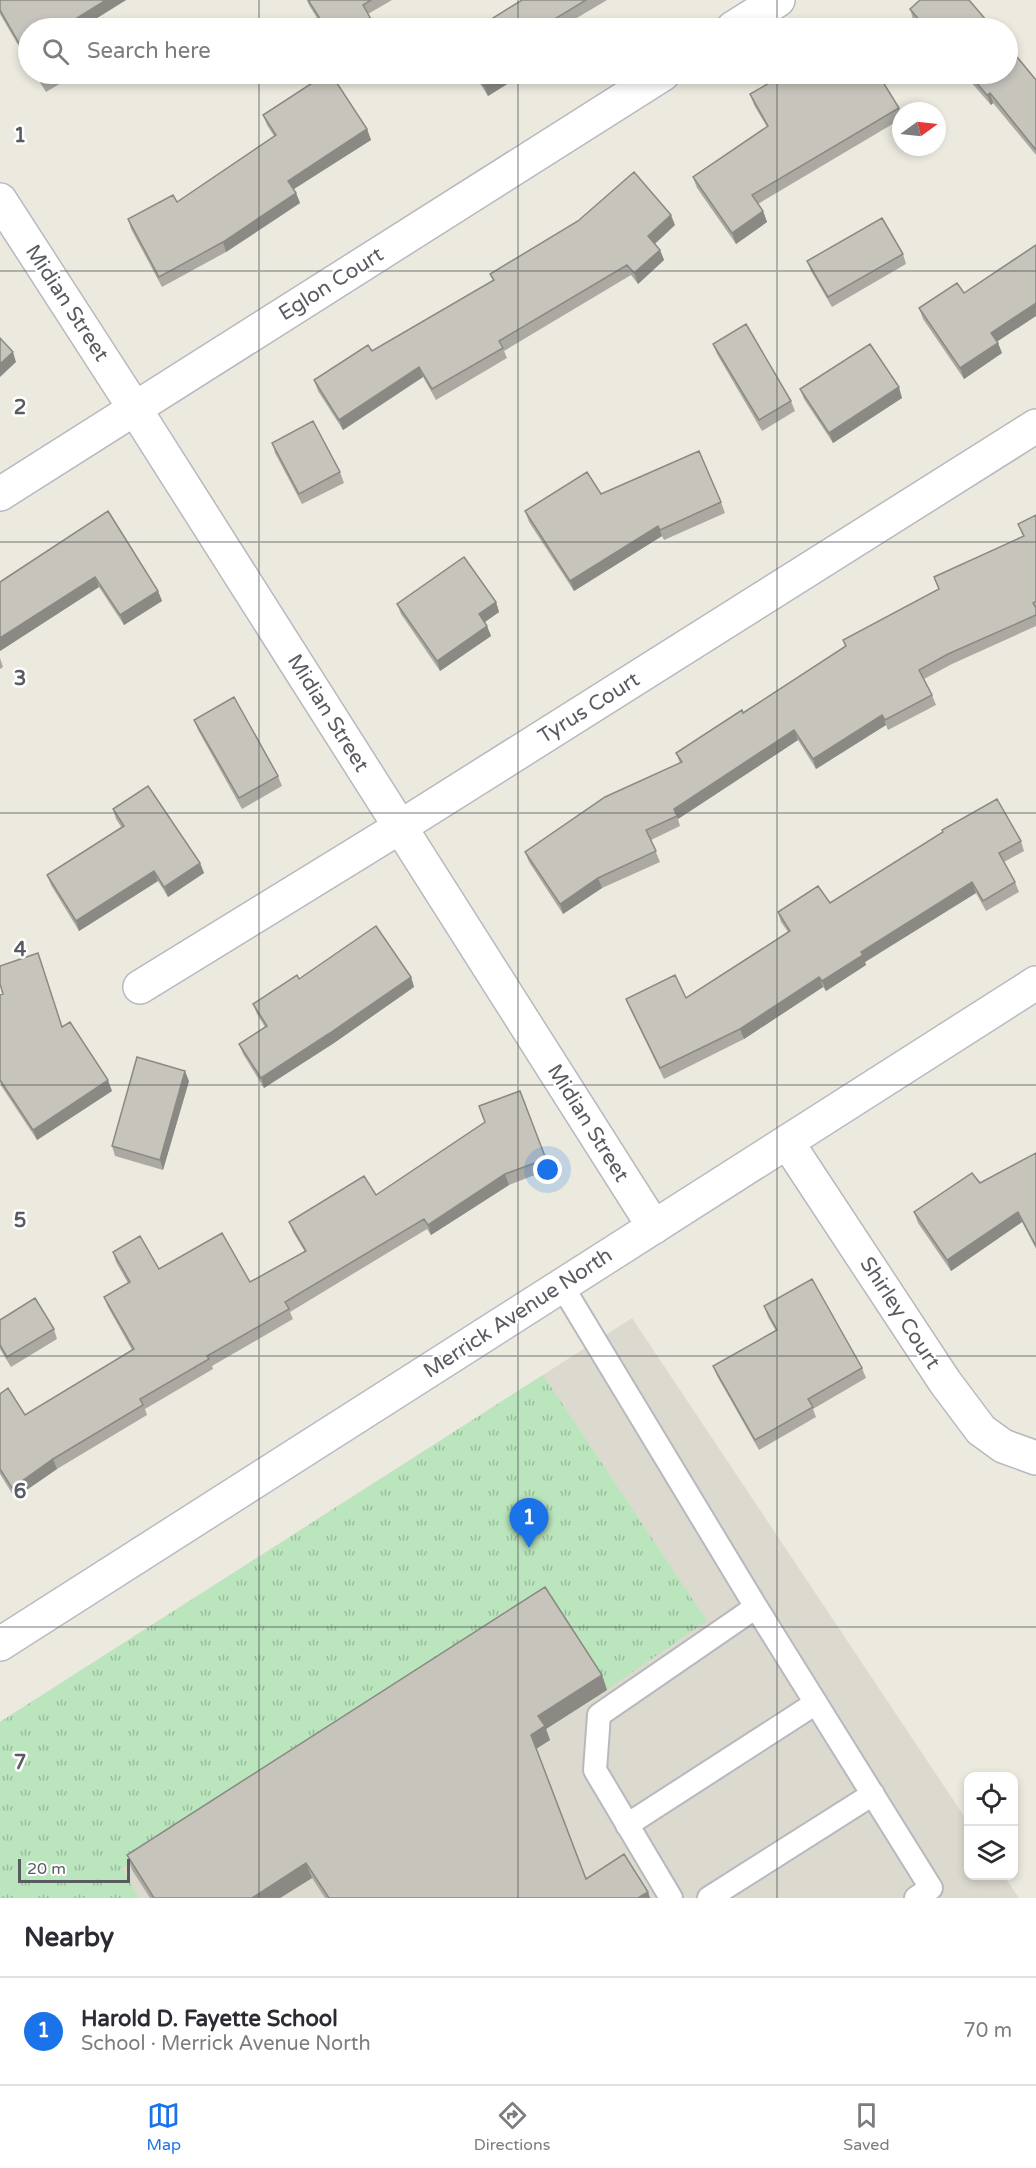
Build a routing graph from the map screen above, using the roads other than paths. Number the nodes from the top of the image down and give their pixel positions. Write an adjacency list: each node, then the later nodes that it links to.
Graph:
1 (778, 0): 2 (street)
2 (749, 18)
3 (647, 84): 5 (street, Eglon Court)
4 (0, 200): 5 (street, Midian Street)
5 (135, 409): 7 (street, Eglon Court); 8 (street, Midian Street)
6 (1036, 426): 8 (street, Tyrus Court)
7 (0, 494)
8 (400, 827): 10 (street, Tyrus Court); 12 (street, Midian Street)
9 (1036, 983): 11 (street, Merrick Avenue North)
10 (140, 987)
11 (788, 1142): 12 (street, Merrick Avenue North); 14 (street, Shirley Court)
12 (654, 1227): 13 (street, Merrick Avenue North)
13 (562, 1286): 15 (lane); 16 (street, Merrick Avenue North)
14 (1036, 1458)
15 (756, 1606): 17 (lane); 19 (lane)
16 (0, 1644)
17 (816, 1703): 18 (lane); 19 (lane)
18 (873, 1794): 21 (lane); 22 (lane)
19 (627, 1825): 20 (lane)
20 (671, 1898)
21 (709, 1898)
22 (915, 1898)

